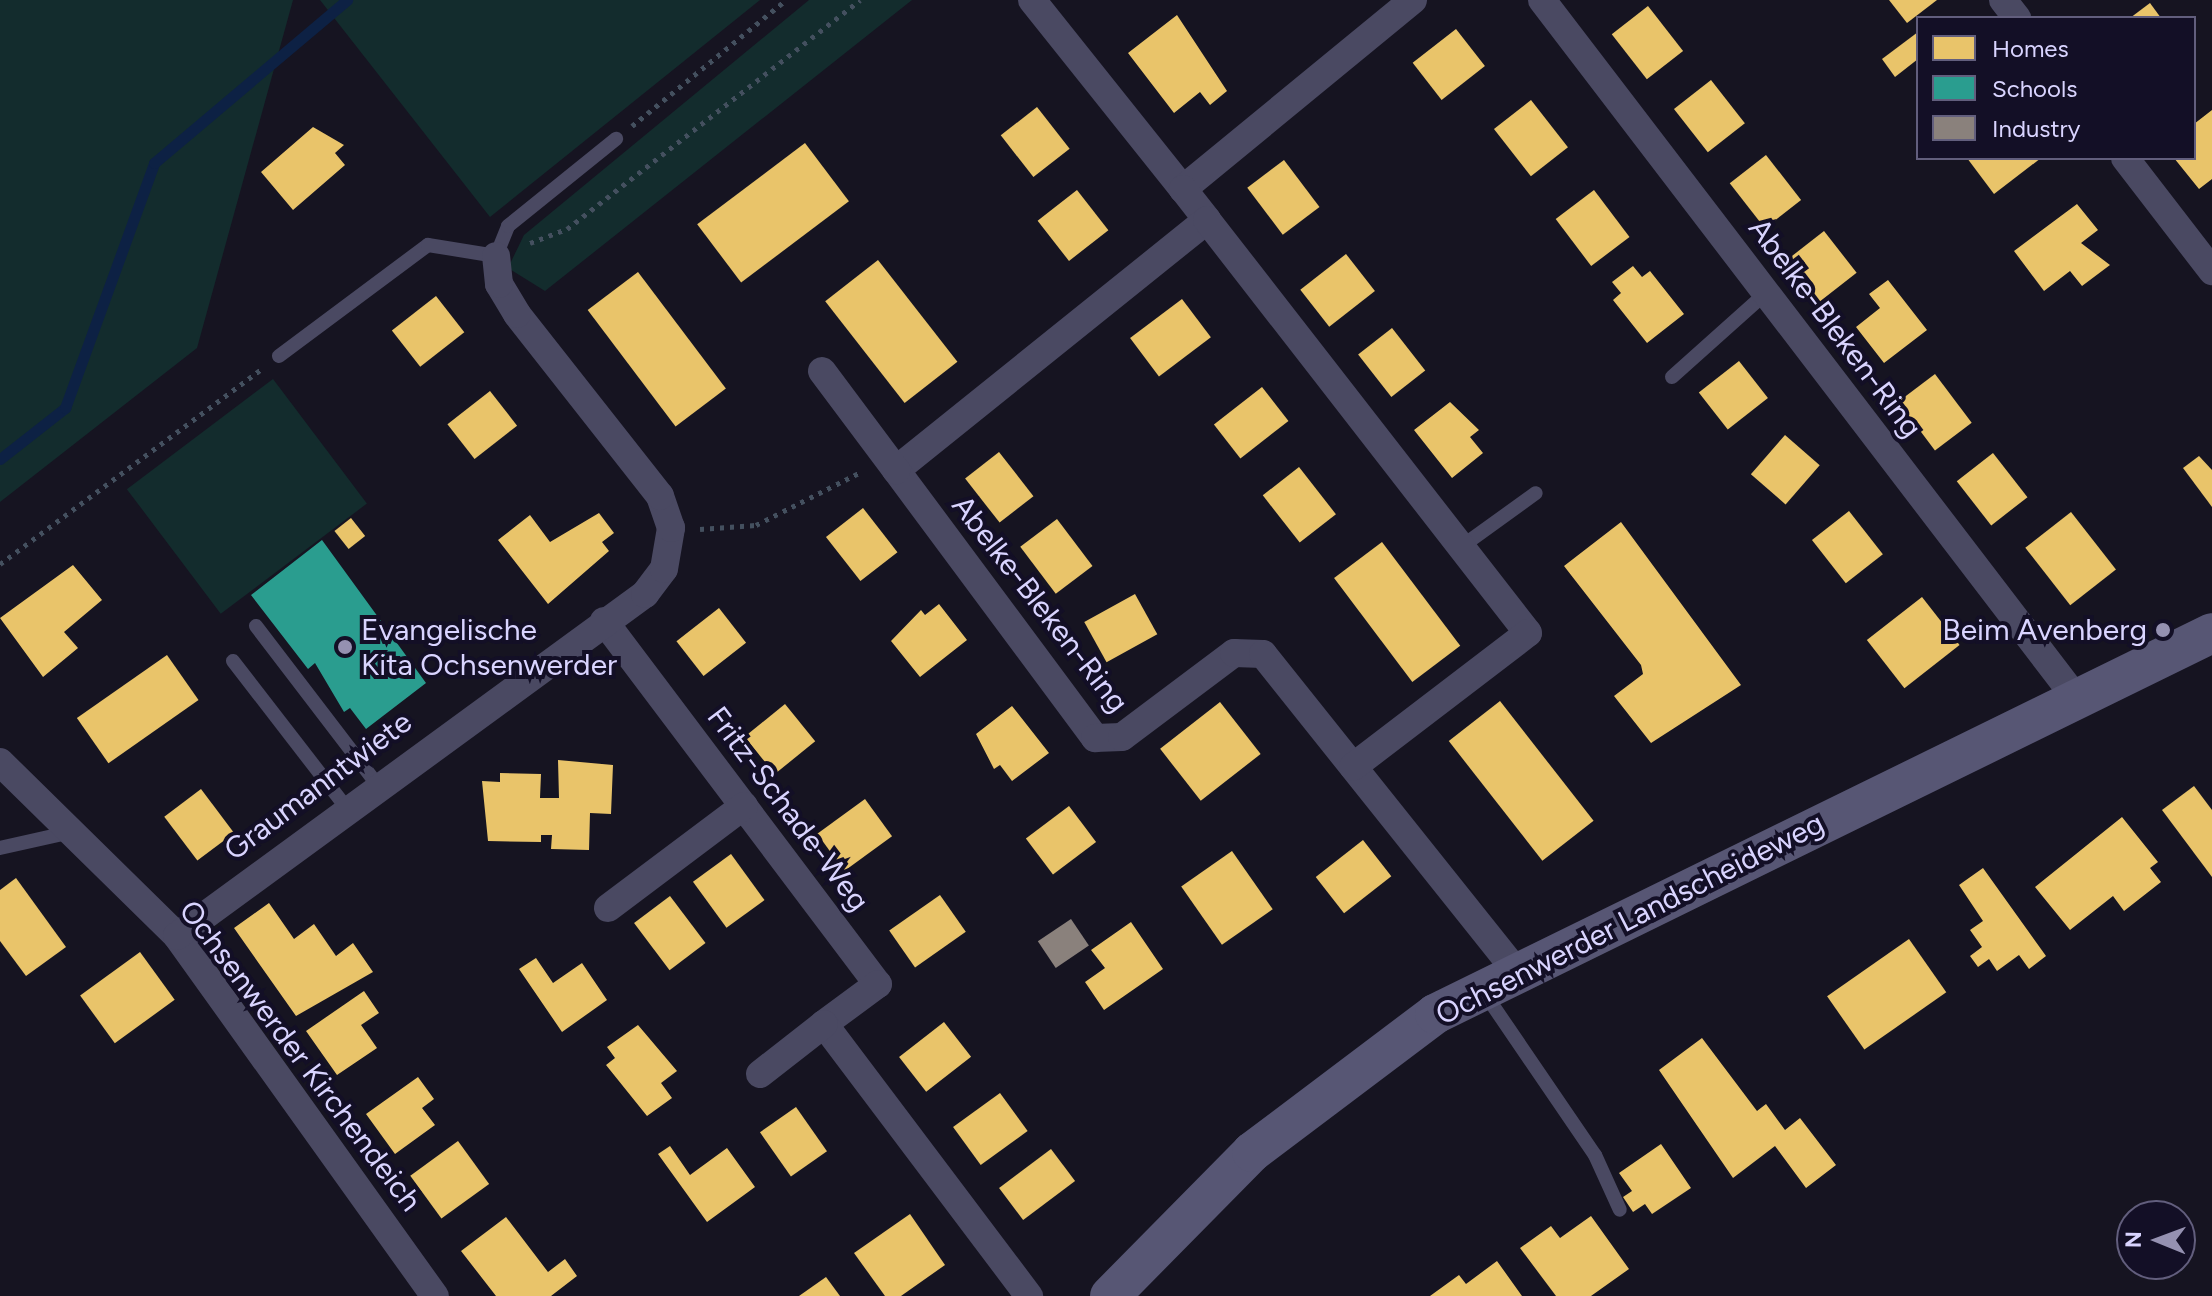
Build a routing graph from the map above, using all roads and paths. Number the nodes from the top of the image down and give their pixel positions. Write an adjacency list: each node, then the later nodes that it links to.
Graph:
1 (786, 0): 8 (path)
2 (860, 0): 12 (path)
3 (1032, 0): 10 (street)
4 (1413, 0): 10 (street)
5 (1542, 0): 15 (street, Abelke-Bleken-Ring)
6 (2003, 0): 7 (street)
7 (2015, 16)
8 (616, 139): 13 (lane)
9 (2127, 160): 14 (street)
10 (1183, 189): 11 (street)
11 (1207, 220): 19 (street); 22 (street)
12 (567, 229)
13 (496, 256): 16 (lane); 21 (street)
14 (2212, 271)
15 (1766, 293): 18 (lane); 28 (street, Abelke-Bleken-Ring)
16 (279, 356): 23 (path)
17 (822, 371): 19 (street, Abelke-Bleken-Ring)
18 (1672, 377)
19 (892, 464): 21 (path); 30 (street, Abelke-Bleken-Ring)
20 (1536, 493): 22 (lane)
21 (671, 528): 24 (street, Graumanntwiete)
22 (1461, 547): 30 (street)
23 (0, 564)
24 (604, 621): 31 (street, Graumanntwiete); 33 (street, Fritz-Schade-Weg)
25 (256, 626): 31 (lane)
26 (2212, 633): 28 (street, Ochsenwerder Landscheideweg)
27 (233, 661): 32 (lane)
28 (2075, 697): 38 (street, Ochsenwerder Landscheideweg)
29 (0, 762): 34 (street, Ochsenwerder Kirchendeich)
30 (1353, 767): 38 (street, Abelke-Bleken-Ring)
31 (376, 783): 32 (street, Graumanntwiete)
32 (345, 806): 37 (street, Graumanntwiete)
33 (744, 806): 36 (street); 40 (street, Fritz-Schade-Weg)
34 (67, 833): 35 (lane); 37 (street, Ochsenwerder Kirchendeich)
35 (0, 848)
36 (608, 908)
37 (177, 936): 43 (street, Ochsenwerder Kirchendeich)
38 (1518, 973): 39 (street, Ochsenwerder Landscheideweg)
39 (1482, 990): 42 (lane); 45 (street, Ochsenwerder Landscheideweg)
40 (824, 1024): 41 (street, Fritz-Schade-Weg); 44 (street)
41 (760, 1074)
42 (1620, 1210)
43 (435, 1296)
44 (1029, 1296)
45 (1110, 1296)

